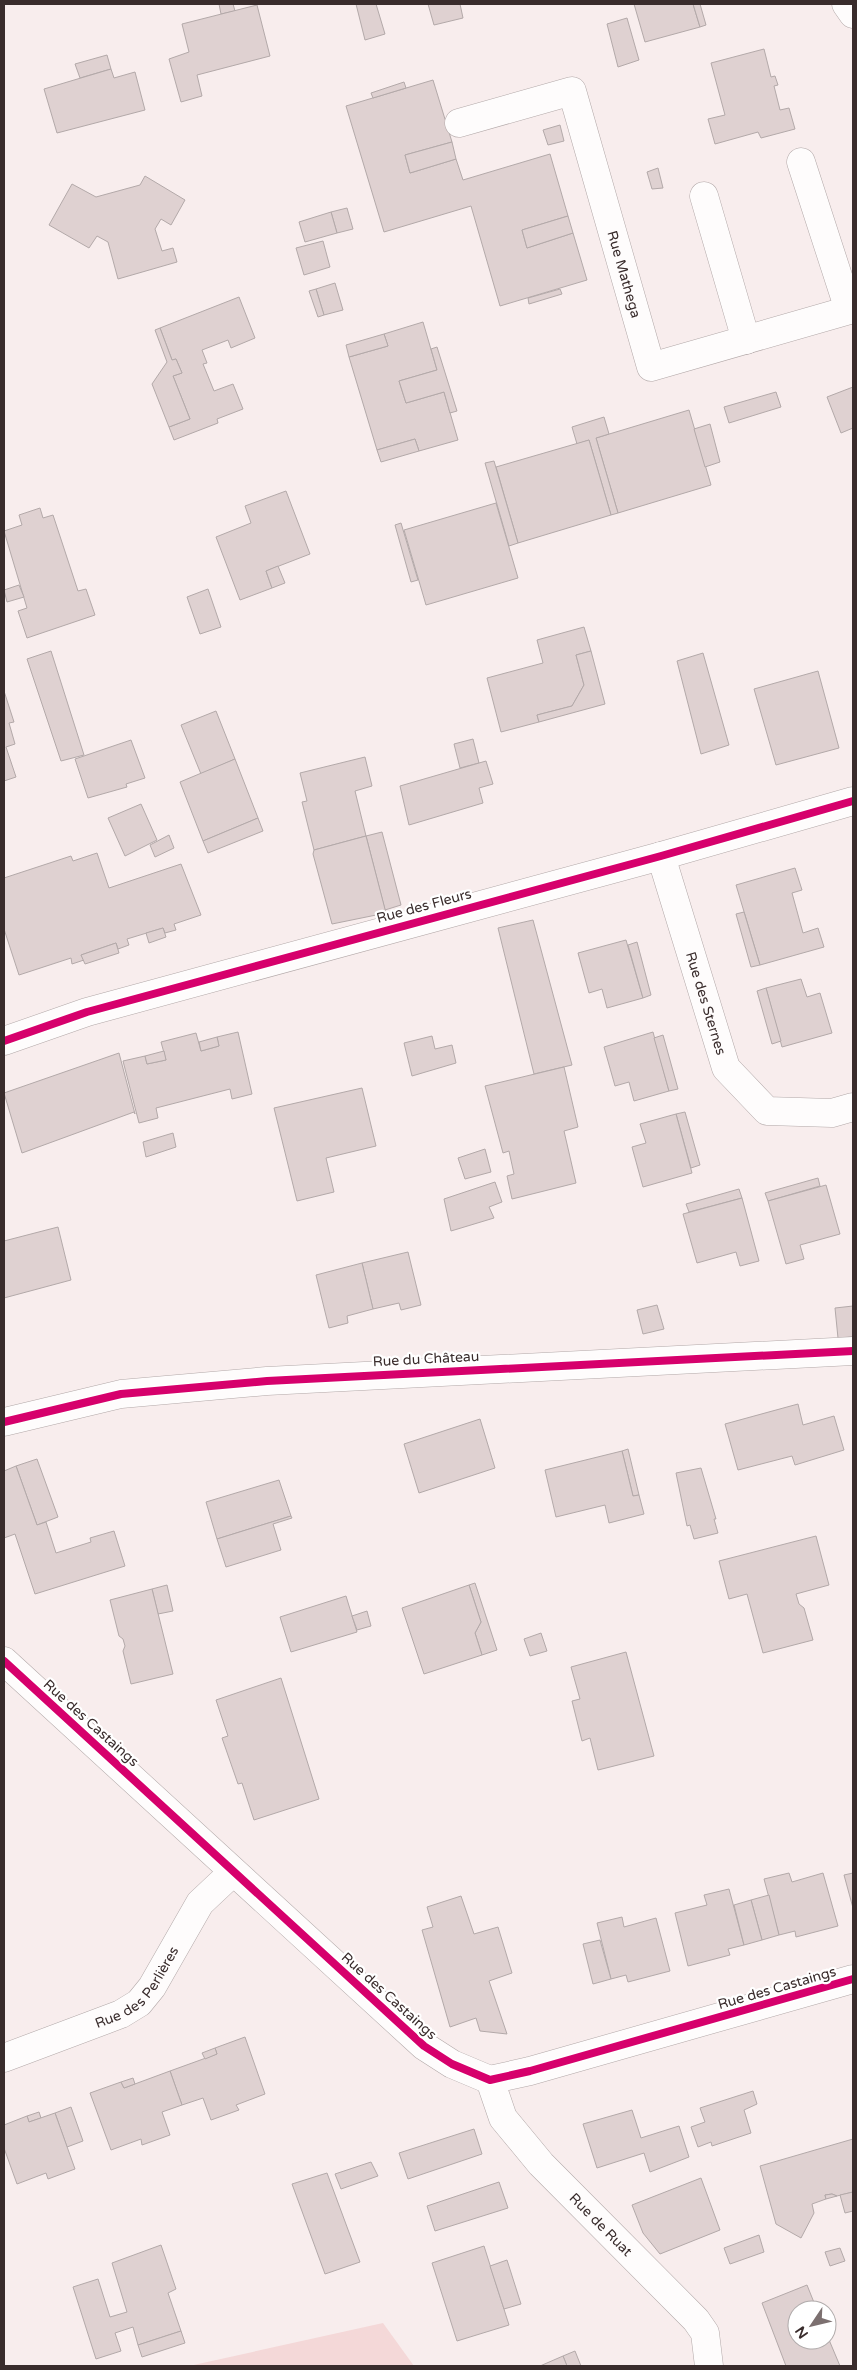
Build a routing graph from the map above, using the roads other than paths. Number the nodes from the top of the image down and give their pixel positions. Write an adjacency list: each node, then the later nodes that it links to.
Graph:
1 (846, 4): 2 (street)
2 (853, 14)
3 (459, 123): 7 (street, Rue Mathega)
4 (802, 162): 6 (street)
5 (704, 196): 7 (street)
6 (851, 310): 7 (street, Rue Mathega)
7 (746, 340)
8 (853, 800): 9 (street, Rue des Fleurs)
9 (661, 856): 10 (street, Rue des Fleurs); 11 (street, Rue des Sternes)
10 (4, 1041)
11 (853, 1107)
12 (853, 1351): 13 (street, Rue du Château)
13 (4, 1422)
14 (4, 1660): 15 (street, Rue des Castaings)
15 (233, 1872): 17 (street, Rue des Perlières); 18 (street, Rue des Castaings)
16 (853, 1979): 18 (street, Rue des Castaings)
17 (4, 2058)
18 (490, 2080): 19 (street, Rue de Ruat)
19 (709, 2366)

